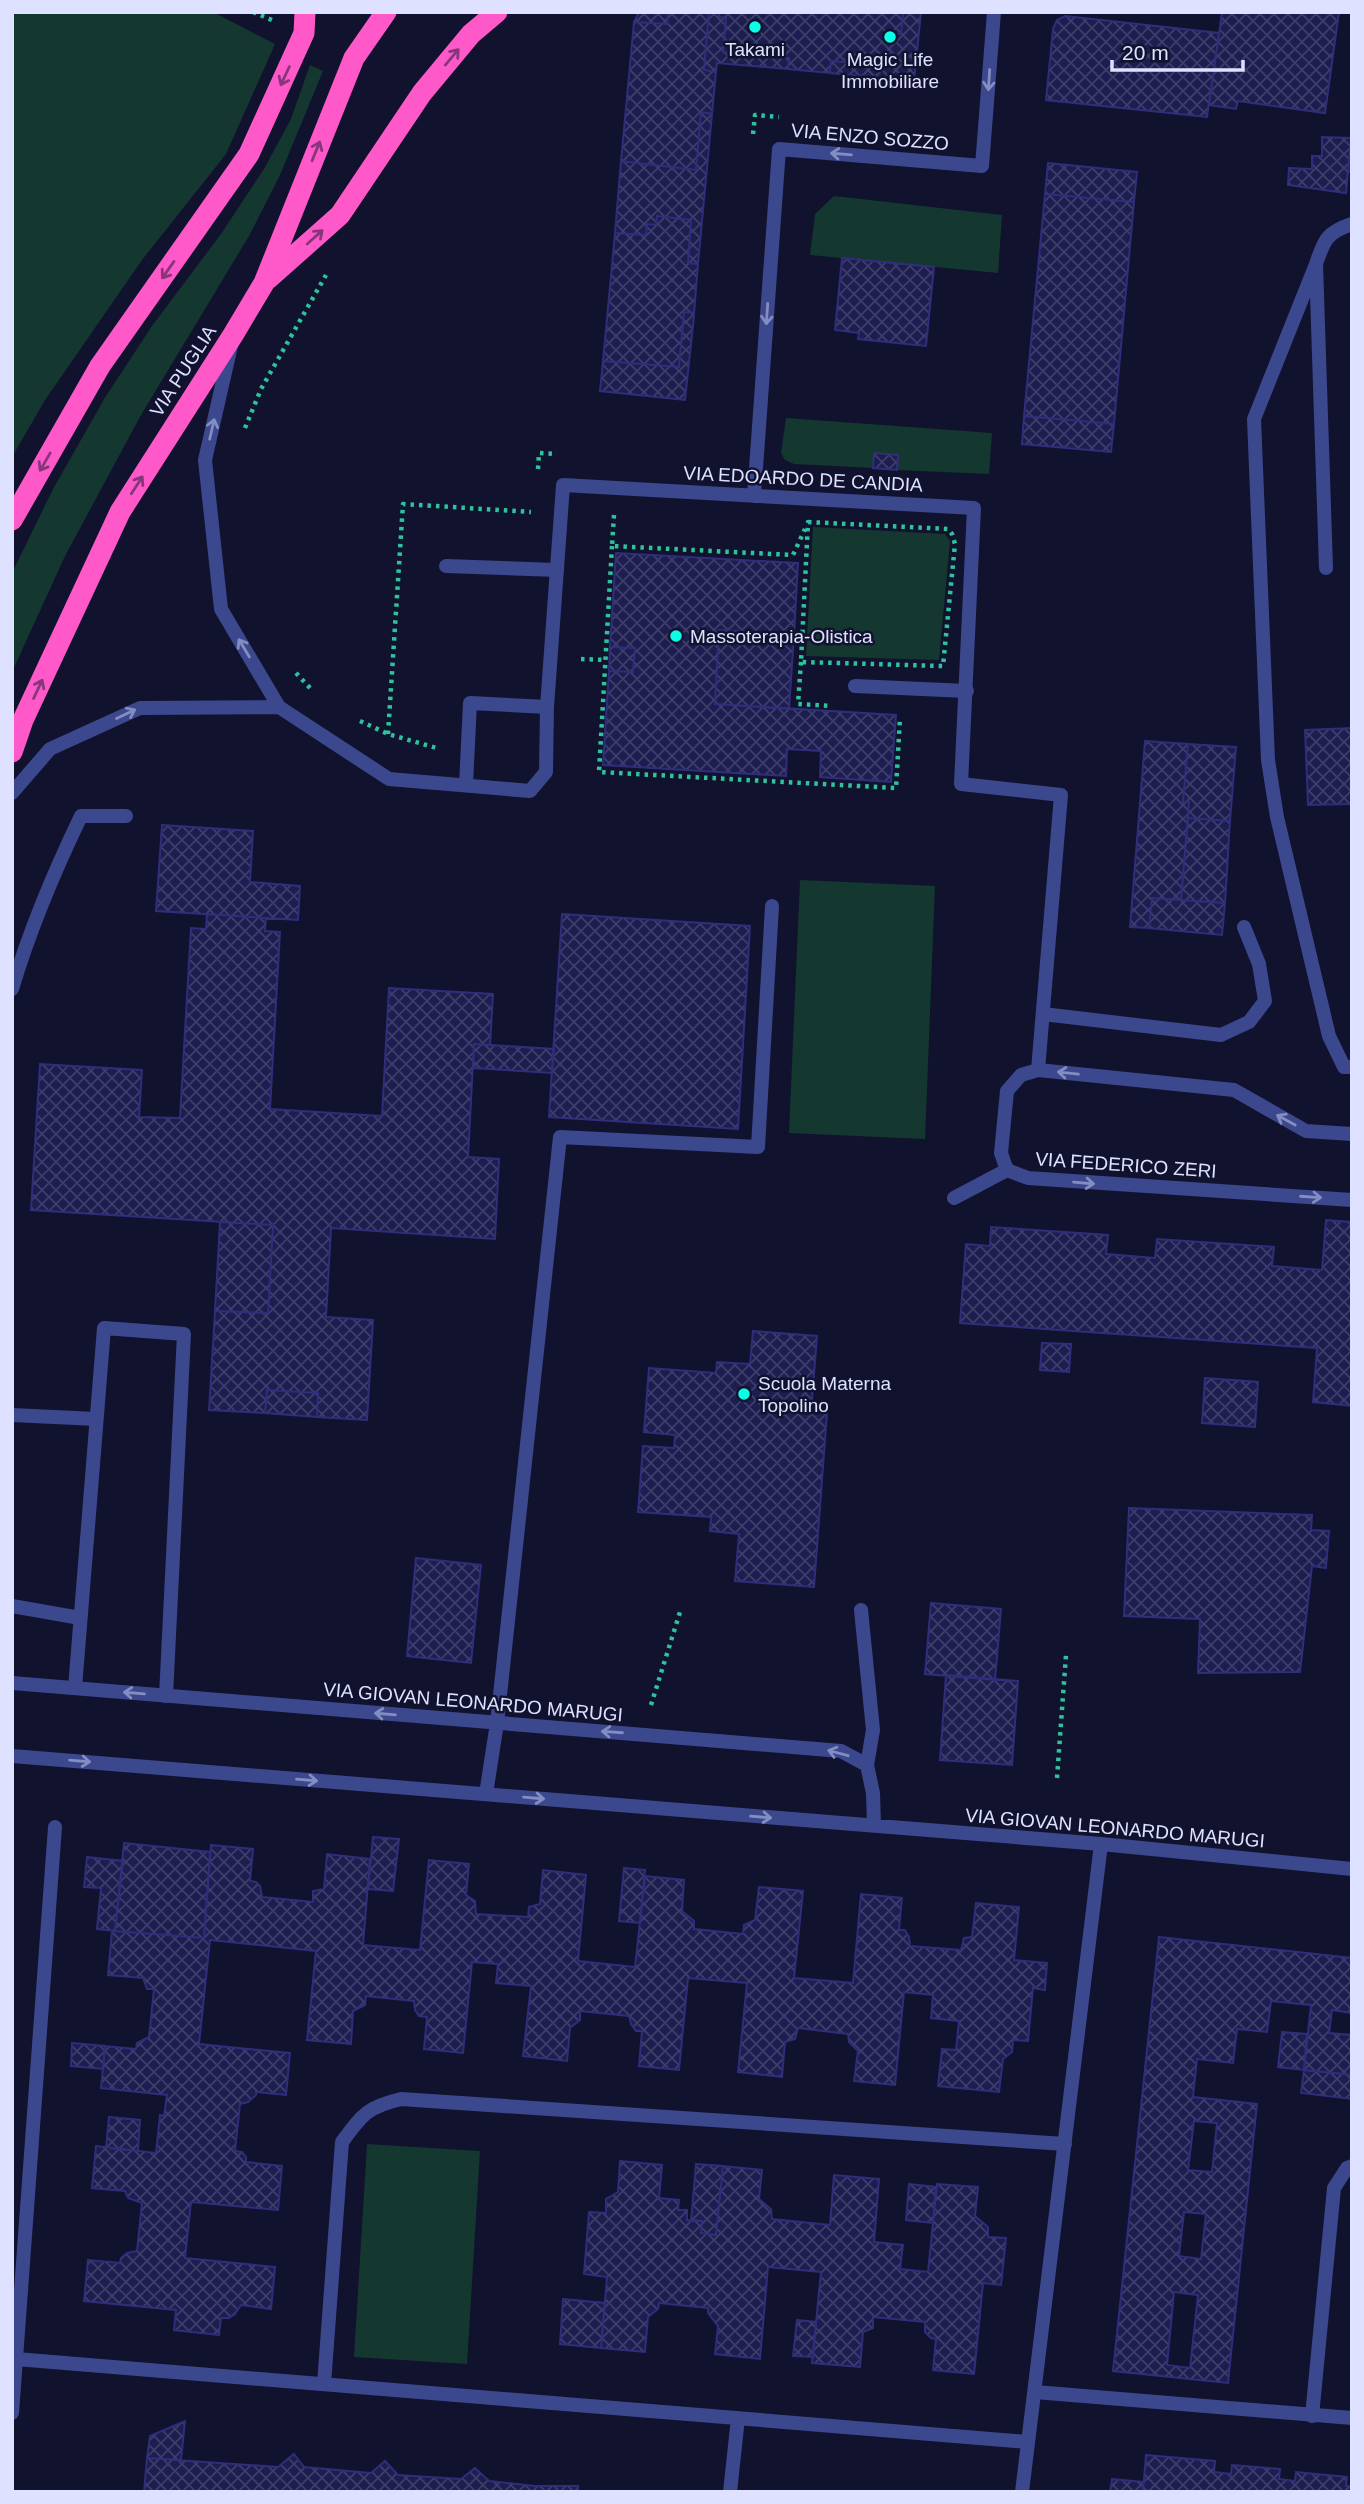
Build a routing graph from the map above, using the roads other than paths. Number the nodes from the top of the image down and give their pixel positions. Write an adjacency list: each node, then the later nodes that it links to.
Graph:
1 (305, 12): 10 (highway, one-way to 10)
2 (386, 12): 7 (highway, VIA PUGLIA, one-way to 2)
3 (497, 12): 7 (highway, one-way to 3)
4 (994, 12): 9 (street, VIA ENZO SOZZO, one-way to 9)
5 (1352, 224): 6 (street)
6 (1316, 264): 12 (street); 26 (street)
7 (264, 283): 8 (highway, VIA PUGLIA)
8 (233, 335): 16 (street, VIA EDOARDO DE CANDIA, one-way to 8); 18 (highway, VIA PUGLIA, one-way to 8)
9 (754, 496): 13 (street, VIA EDOARDO DE CANDIA); 15 (street, VIA EDOARDO DE CANDIA)
10 (12, 520)
11 (446, 566): 13 (street)
12 (1326, 568)
13 (557, 570): 17 (street, VIA EDOARDO DE CANDIA)
14 (855, 686): 15 (street)
15 (967, 691): 25 (street, VIA EDOARDO DE CANDIA)
16 (279, 707): 19 (street, VIA EDOARDO DE CANDIA); 20 (street, one-way to 16)
17 (547, 707): 19 (street, VIA EDOARDO DE CANDIA); 19 (street)
18 (12, 752)
19 (466, 786)
20 (12, 793)
21 (126, 816): 24 (street)
22 (772, 905): 40 (street)
23 (1244, 927): 25 (street)
24 (12, 989)
25 (1043, 1014): 27 (street, VIA EDOARDO DE CANDIA)
26 (1352, 1067)
27 (1038, 1070): 28 (street, one-way to 27); 29 (street, VIA FEDERICO ZERI)
28 (1352, 1134)
29 (1007, 1170): 30 (street); 31 (street, VIA FEDERICO ZERI, one-way to 31)
30 (954, 1198)
31 (1352, 1200)
32 (12, 1415): 33 (street)
33 (96, 1419): 36 (street); 39 (street)
34 (12, 1606): 36 (street)
35 (861, 1610): 42 (street)
36 (80, 1618): 38 (street)
37 (12, 1683): 38 (street, VIA GIOVAN LEONARDO MARUGI)
38 (75, 1688): 39 (street, VIA GIOVAN LEONARDO MARUGI, one-way to 38)
39 (166, 1696): 40 (street, VIA GIOVAN LEONARDO MARUGI, one-way to 39)
40 (497, 1723): 42 (street, VIA GIOVAN LEONARDO MARUGI, one-way to 40); 43 (street)
41 (12, 1756): 43 (street, VIA GIOVAN LEONARDO MARUGI, one-way to 43)
42 (867, 1765): 44 (street)
43 (486, 1794): 44 (street, VIA GIOVAN LEONARDO MARUGI, one-way to 44)
44 (874, 1826): 46 (street, VIA GIOVAN LEONARDO MARUGI)
45 (55, 1827): 50 (street)
46 (1101, 1844): 47 (street, VIA GIOVAN LEONARDO MARUGI); 48 (street)
47 (1352, 1869)
48 (1065, 2144): 51 (street); 52 (street)
49 (1352, 2166): 54 (street)
50 (16, 2358): 51 (street); 53 (street)
51 (324, 2384): 55 (street)
52 (1035, 2392): 54 (street); 57 (street)
53 (12, 2413)
54 (1312, 2416): 56 (street)
55 (738, 2418): 57 (street); 58 (street)
56 (1352, 2418)
57 (1028, 2442): 59 (street)
58 (730, 2492)
59 (1022, 2492)

